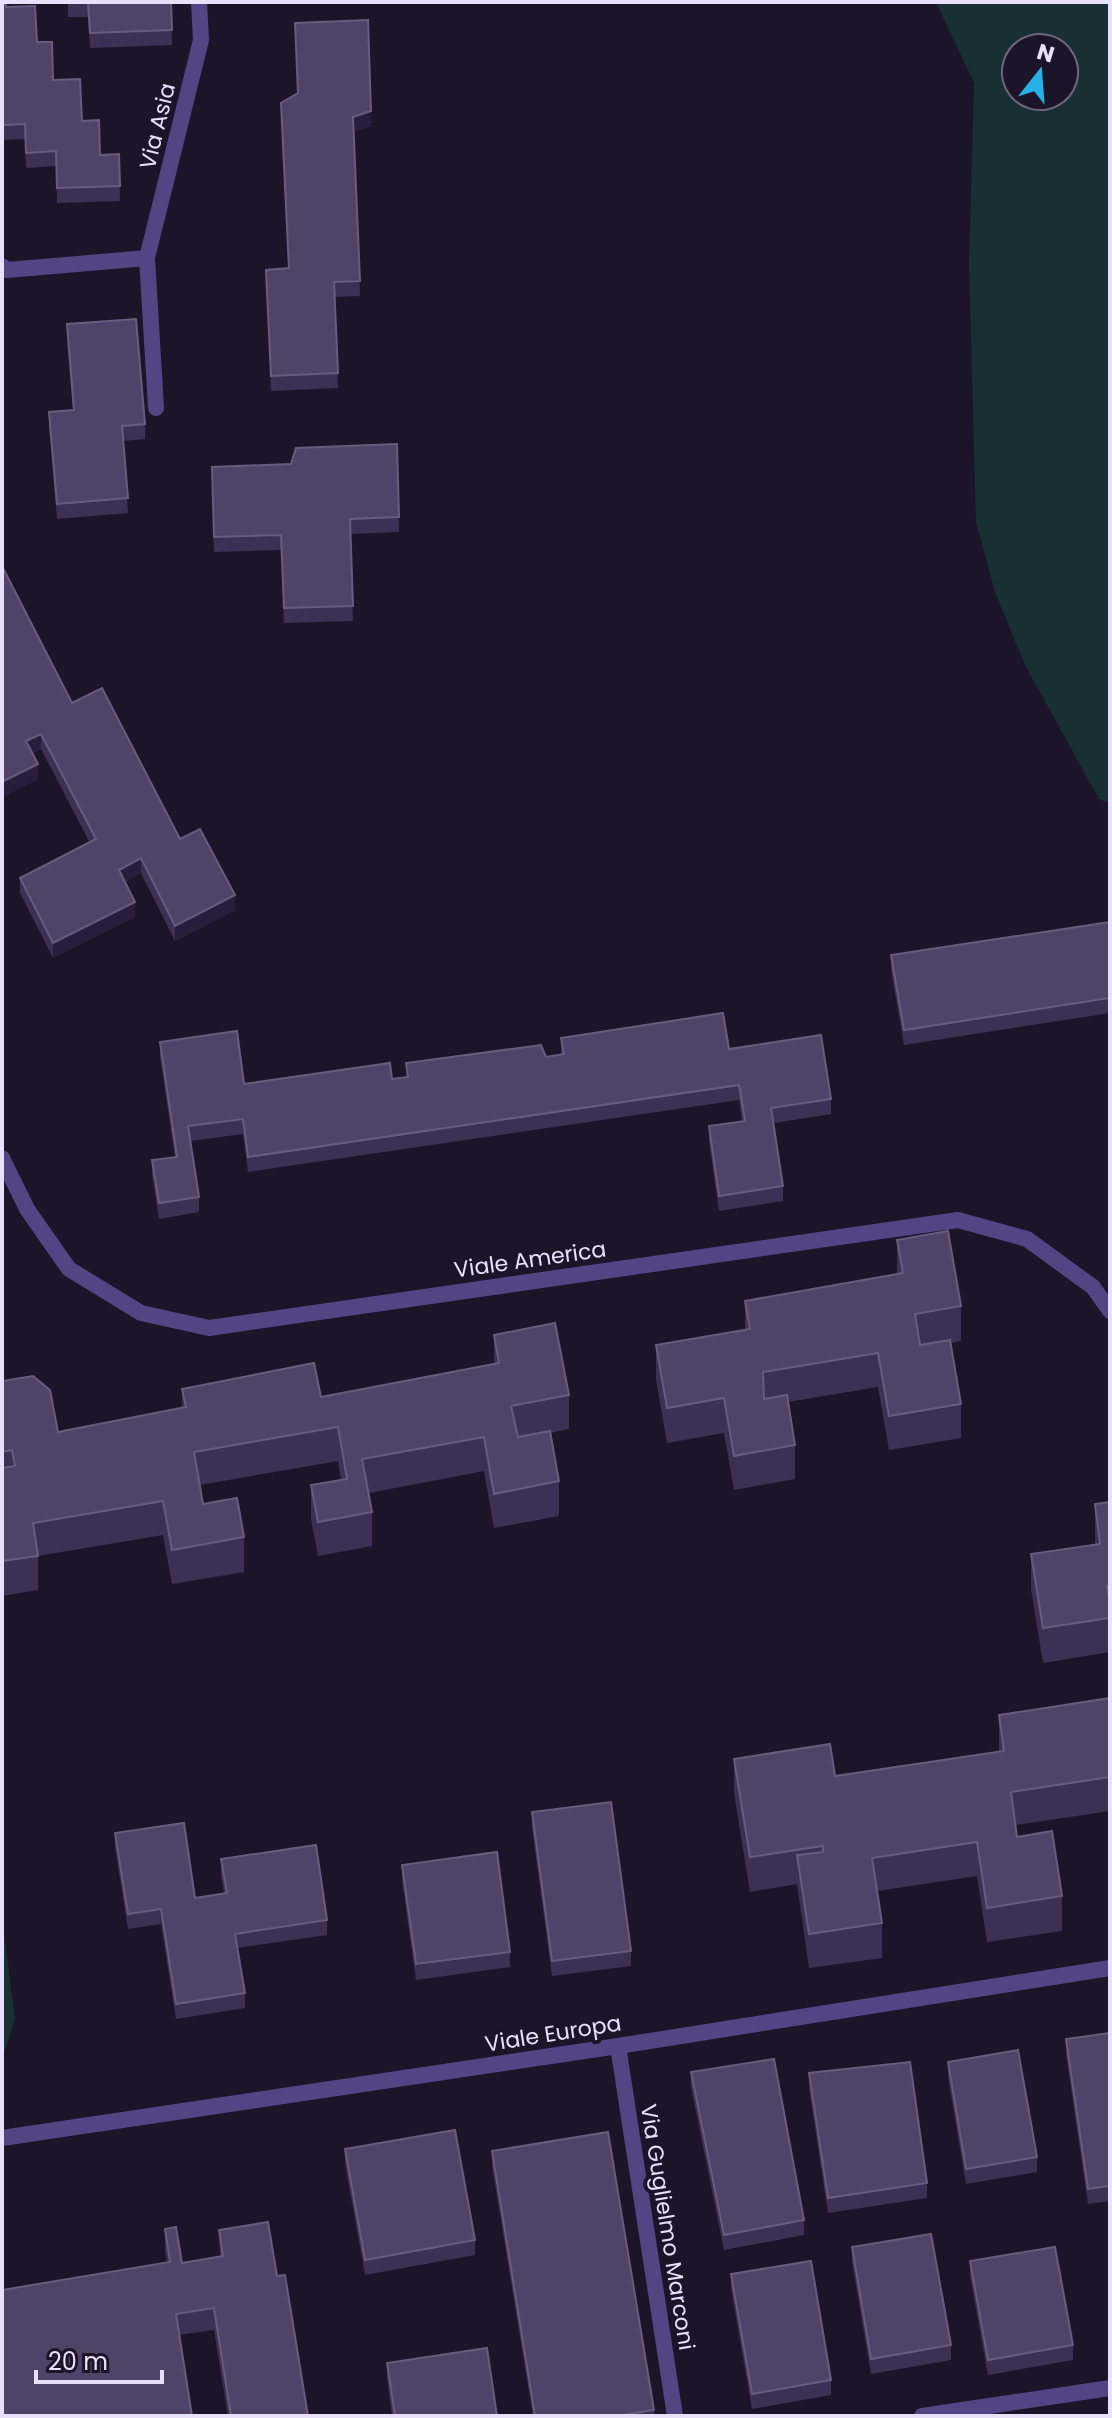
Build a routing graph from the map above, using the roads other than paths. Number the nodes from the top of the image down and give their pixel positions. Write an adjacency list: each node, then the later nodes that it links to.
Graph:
1 (199, 2): 2 (street, Via Asia)
2 (147, 258): 3 (street); 4 (street, Via Asia)
3 (2, 266)
4 (156, 408)
5 (2, 1158): 6 (street, Viale America)
6 (1110, 1311)
7 (1110, 1968): 8 (street, Viale Europa)
8 (618, 2046): 9 (street, Viale Europa); 11 (street, Via Guglielmo Marconi)
9 (2, 2138)
10 (1110, 2388): 12 (street)
11 (675, 2416)
12 (922, 2416)

